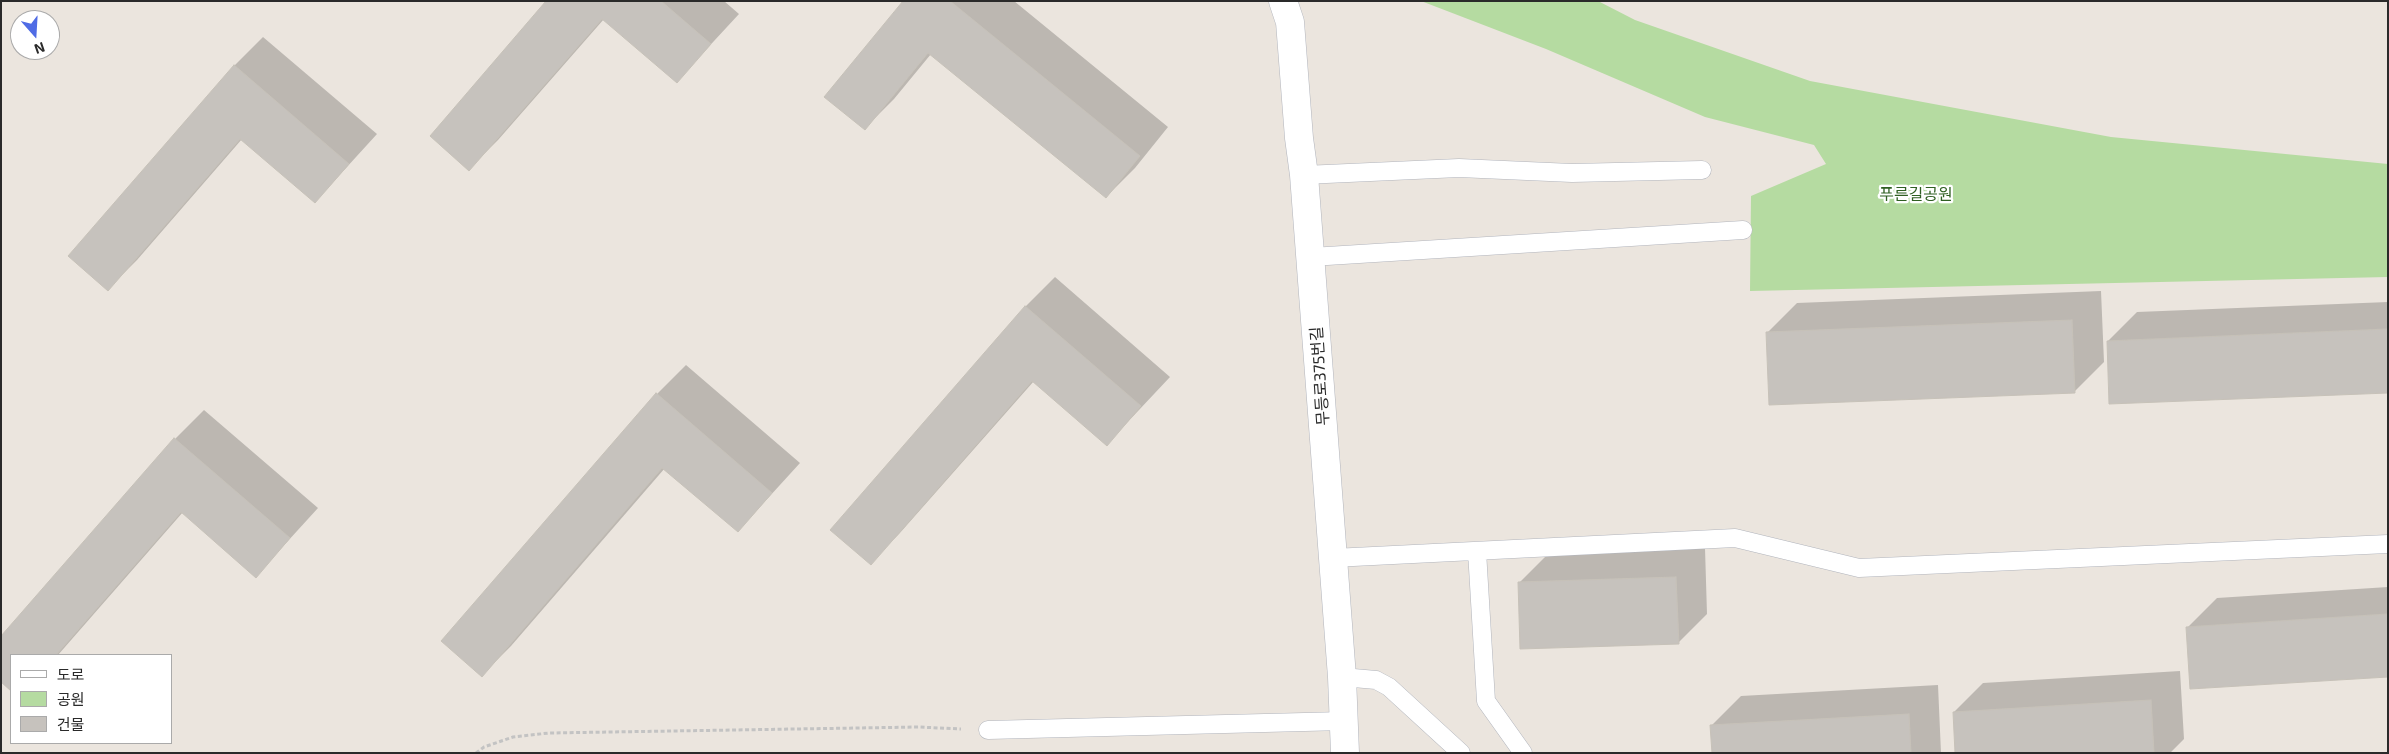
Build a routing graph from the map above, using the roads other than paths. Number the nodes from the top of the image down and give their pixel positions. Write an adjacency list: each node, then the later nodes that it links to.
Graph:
1 (1283, 1): 3 (street, 무등로375번길)
2 (1702, 170): 3 (lane)
3 (1304, 175): 5 (street, 무등로375번길)
4 (1743, 230): 5 (lane)
5 (1311, 258): 8 (street, 무등로375번길)
6 (2388, 544): 7 (lane)
7 (1477, 551): 8 (lane); 14 (lane)
8 (1333, 558): 9 (street, 무등로375번길)
9 (1342, 677): 10 (street, 무등로375번길); 13 (lane)
10 (1344, 722): 11 (lane); 12 (street, 무등로375번길)
11 (988, 730)
12 (1345, 753)
13 (1461, 753)
14 (1523, 753)

